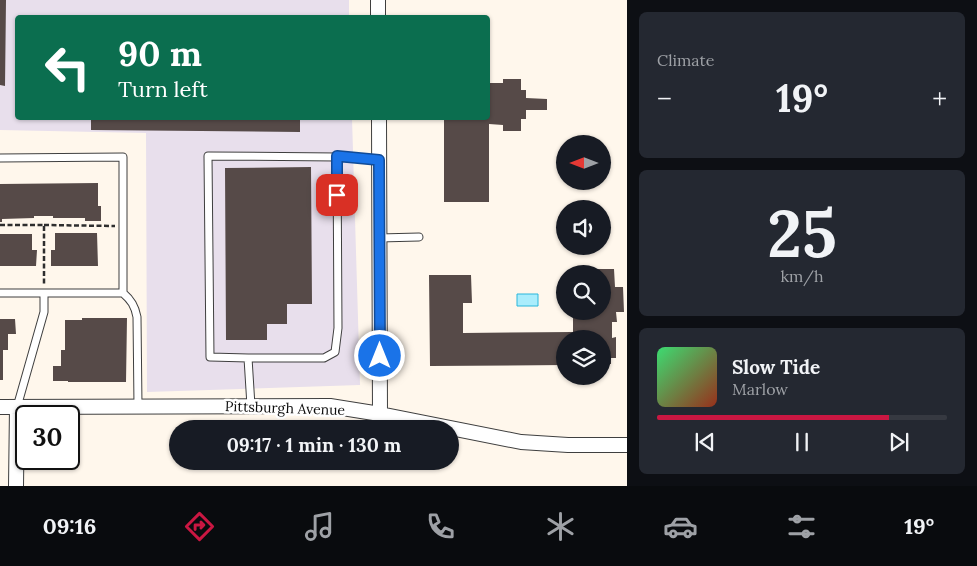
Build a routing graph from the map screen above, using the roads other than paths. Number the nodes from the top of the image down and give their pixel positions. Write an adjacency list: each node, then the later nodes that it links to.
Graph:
1 (378, 0): 2 (street)
2 (378, 15)
3 (379, 120): 6 (street)
4 (337, 156): 6 (lane); 12 (lane); 12 (lane)
5 (0, 158): 11 (lane)
6 (379, 160): 8 (street)
7 (418, 237): 8 (lane)
8 (379, 238): 19 (street)
9 (0, 293): 10 (lane)
10 (44, 293): 11 (lane); 13 (lane)
11 (123, 293): 15 (lane)
12 (248, 358): 16 (lane)
13 (18, 405)
14 (80, 406): 15 (street, Pittsburgh Avenue)
15 (138, 406): 16 (street, Pittsburgh Avenue)
16 (251, 406): 19 (street, Pittsburgh Avenue)
17 (15, 407): 18 (street, Pittsburgh Avenue)
18 (0, 408)
19 (380, 414): 20 (lane); 21 (street, Pittsburgh Avenue)
20 (379, 420)
21 (627, 445)
22 (16, 470): 23 (street)
23 (16, 486)

